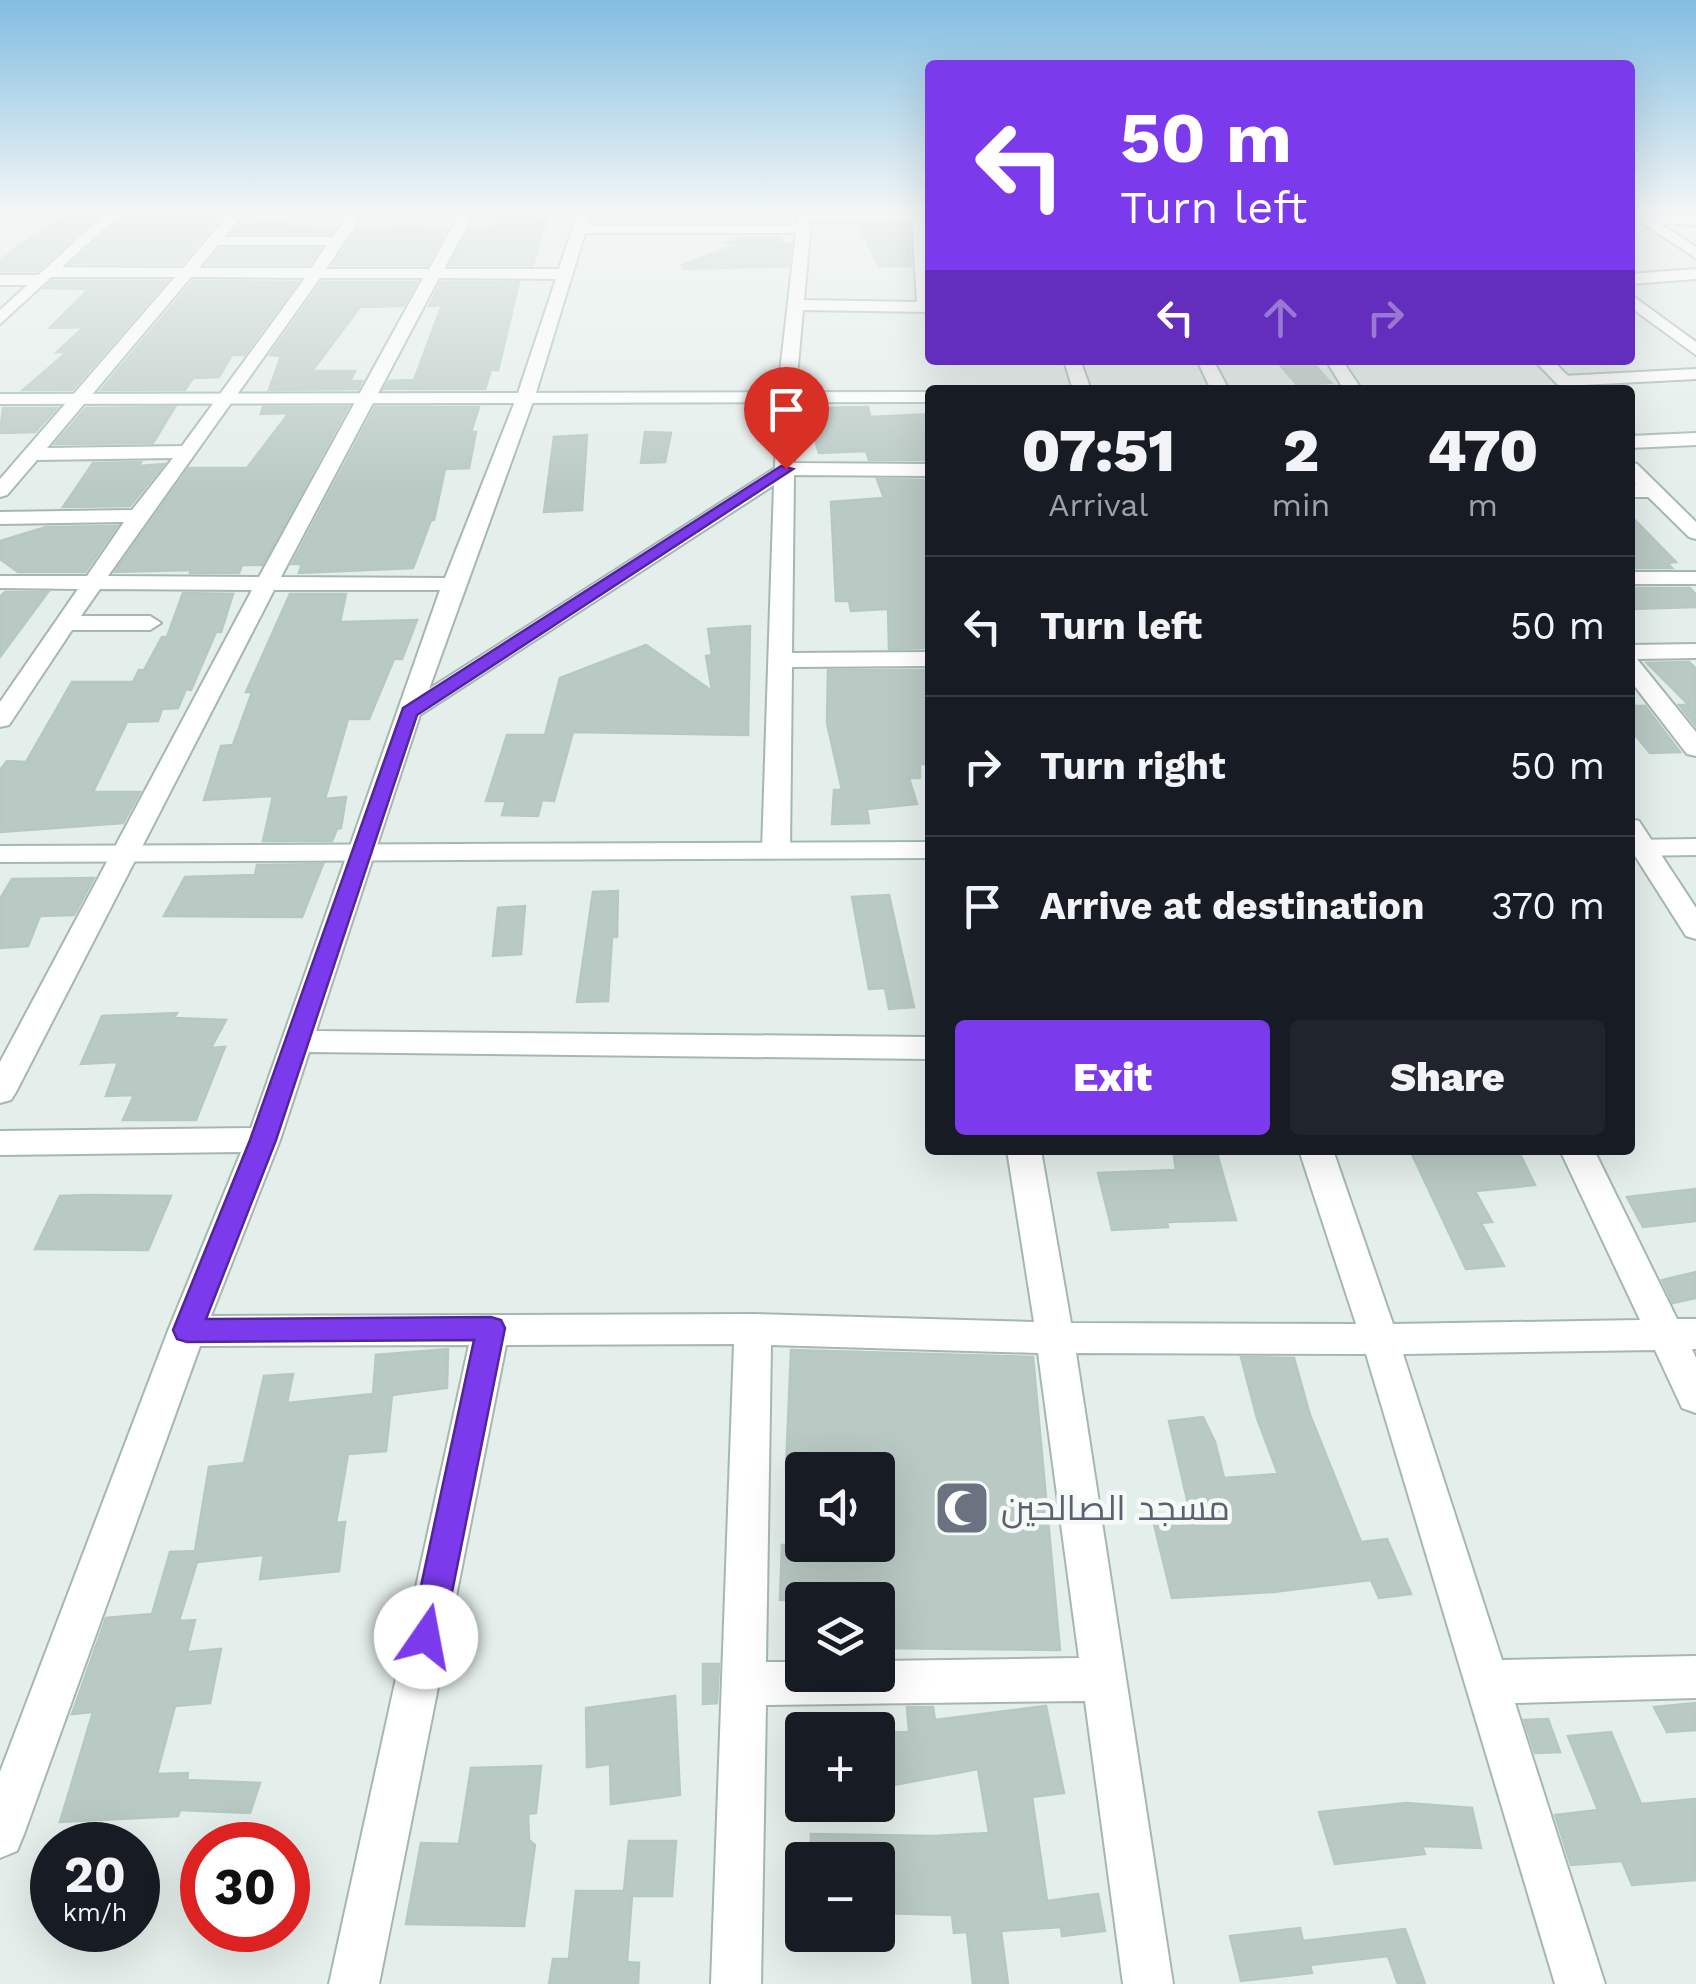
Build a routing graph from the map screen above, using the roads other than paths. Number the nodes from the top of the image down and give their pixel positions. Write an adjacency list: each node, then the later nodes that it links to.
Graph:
1 (159, 307): 21 (street)
2 (295, 307): 17 (street)
3 (413, 307): 16 (street)
4 (554, 307): 15 (street)
5 (794, 307): 18 (street)
6 (1640, 307): 8 (street)
7 (1696, 324): 8 (street)
8 (1666, 326): 9 (street); 10 (street)
9 (1635, 328)
10 (1696, 350)
11 (1529, 365): 13 (street)
12 (1696, 374): 14 (street)
13 (1559, 385)
14 (1583, 385)
15 (526, 396): 16 (street); 18 (street); 42 (street)
16 (364, 397): 17 (street); 41 (street)
17 (229, 398): 21 (street); 25 (street)
18 (786, 398): 19 (street); 27 (street)
19 (925, 398)
20 (0, 399): 21 (street)
21 (79, 399): 26 (street)
22 (1696, 439): 23 (street)
23 (1635, 445)
24 (1635, 450): 33 (street)
25 (186, 452): 26 (street); 34 (street)
26 (32, 454): 31 (street)
27 (786, 469): 28 (street); 48 (street); 50 (street)
28 (925, 470)
29 (1635, 473): 30 (street)
30 (1654, 490): 32 (street); 36 (street)
31 (0, 491)
32 (1635, 491)
33 (1696, 511)
34 (138, 516): 35 (street); 40 (street)
35 (0, 518)
36 (1696, 533)
37 (1635, 578): 38 (street)
38 (1696, 578)
39 (0, 582): 40 (street)
40 (94, 584): 41 (street); 43 (street)
41 (267, 584): 42 (street); 60 (street)
42 (453, 584): 50 (street)
43 (69, 623): 44 (street); 51 (street)
44 (150, 623)
45 (1696, 651): 46 (street)
46 (1635, 652)
47 (925, 659): 48 (street)
48 (779, 660): 57 (street)
49 (1635, 670): 52 (street)
50 (409, 712): 58 (street)
51 (0, 720)
52 (1696, 749)
53 (1635, 841): 55 (street)
54 (1635, 842): 61 (street)
55 (1696, 847)
56 (925, 850): 57 (street)
57 (776, 851): 58 (street)
58 (361, 852): 60 (street); 62 (street)
59 (0, 854): 60 (street)
60 (123, 854): 64 (street)
61 (1696, 930)
62 (294, 1041): 63 (street); 65 (street)
63 (925, 1048)
64 (0, 1092)
65 (263, 1140): 66 (street); 72 (street)
66 (0, 1142)
67 (1025, 1155): 74 (street)
68 (1318, 1155): 75 (street)
69 (1580, 1155): 73 (street)
70 (491, 1328): 71 (street); 72 (street); 82 (street)
71 (753, 1329): 74 (street); 80 (street)
72 (187, 1330): 81 (street)
73 (1680, 1334): 75 (street); 76 (street)
74 (1055, 1338): 75 (street); 78 (street)
75 (1380, 1340): 79 (street)
76 (1696, 1397)
77 (1696, 1677): 79 (street)
78 (1101, 1678): 80 (street); 84 (street)
79 (1489, 1682): 85 (street)
80 (741, 1684): 83 (street)
81 (1, 1828)
82 (354, 1984)
83 (736, 1984)
84 (1148, 1984)
85 (1580, 1984)

